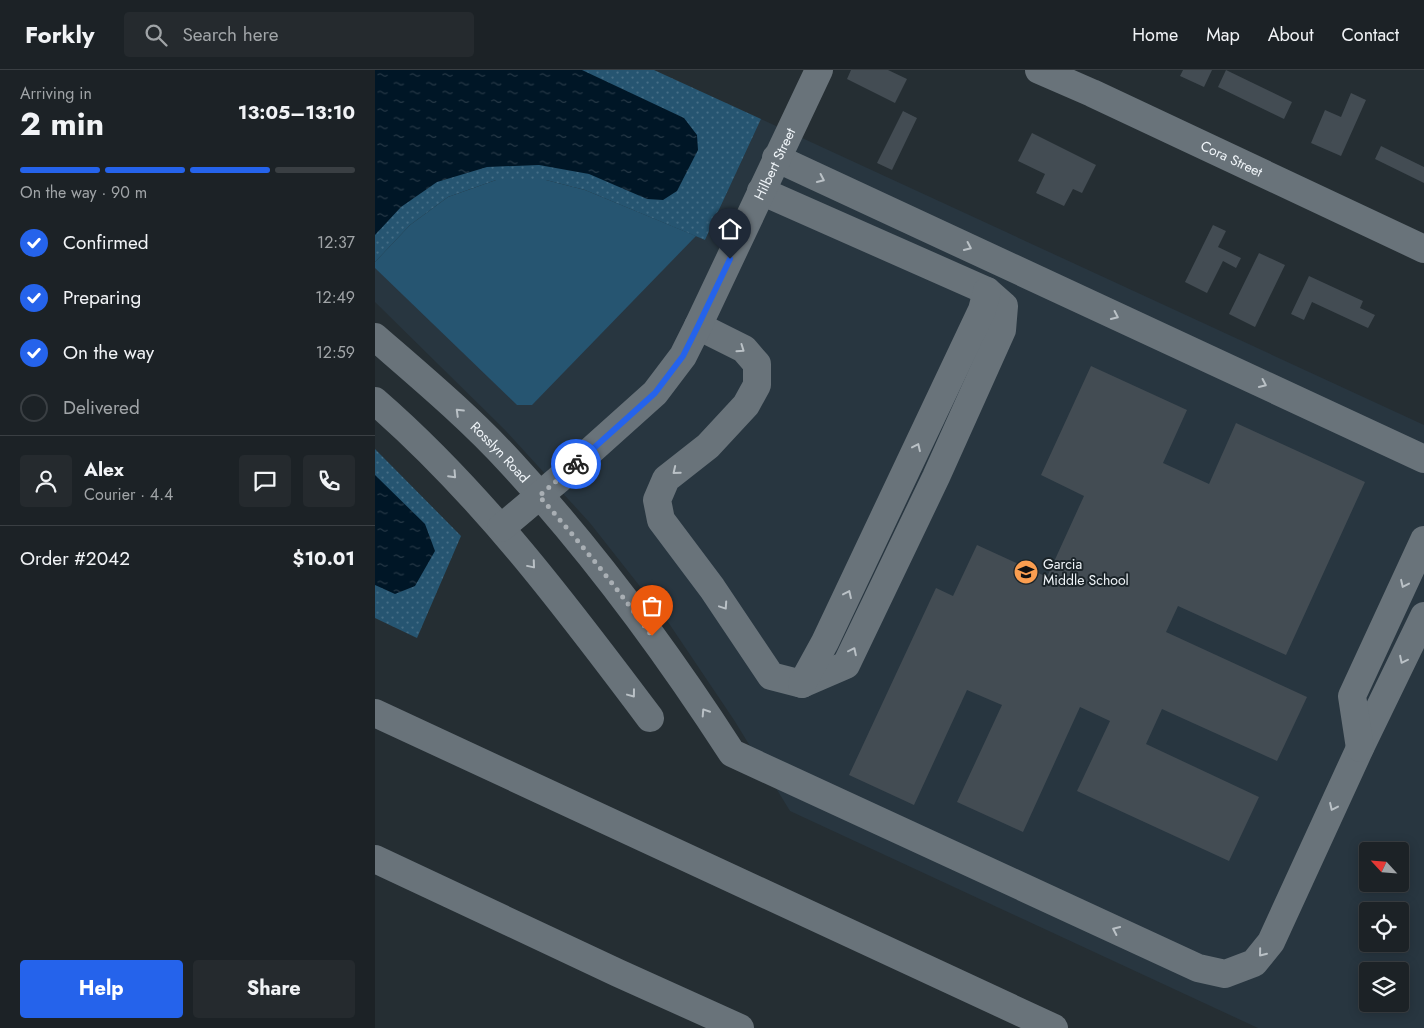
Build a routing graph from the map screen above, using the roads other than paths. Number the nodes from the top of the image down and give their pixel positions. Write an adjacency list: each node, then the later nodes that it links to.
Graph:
1 (819, 70): 3 (street, Hilbert Street)
2 (1039, 70): 5 (street, Cora Street)
3 (776, 158): 4 (street, Hilbert Street); 9 (street, one-way to 9)
4 (761, 191): 6 (street, Hilbert Street); 6 (street, one-way to 4)
5 (1424, 249)
6 (698, 326): 10 (street, Hilbert Street)
7 (375, 337): 10 (street, Rosslyn Road, one-way to 7)
8 (375, 401): 11 (street, one-way to 11)
9 (1424, 459)
10 (539, 496): 11 (street, Hilbert Street); 16 (street, Rosslyn Road, one-way to 10)
11 (501, 528): 15 (street, one-way to 15)
12 (1424, 540): 16 (street, one-way to 16)
13 (1424, 616): 16 (street, one-way to 16)
14 (375, 714): 19 (street)
15 (650, 718)
16 (1359, 748)
17 (375, 859): 18 (street)
18 (740, 1028)
19 (1054, 1028)

